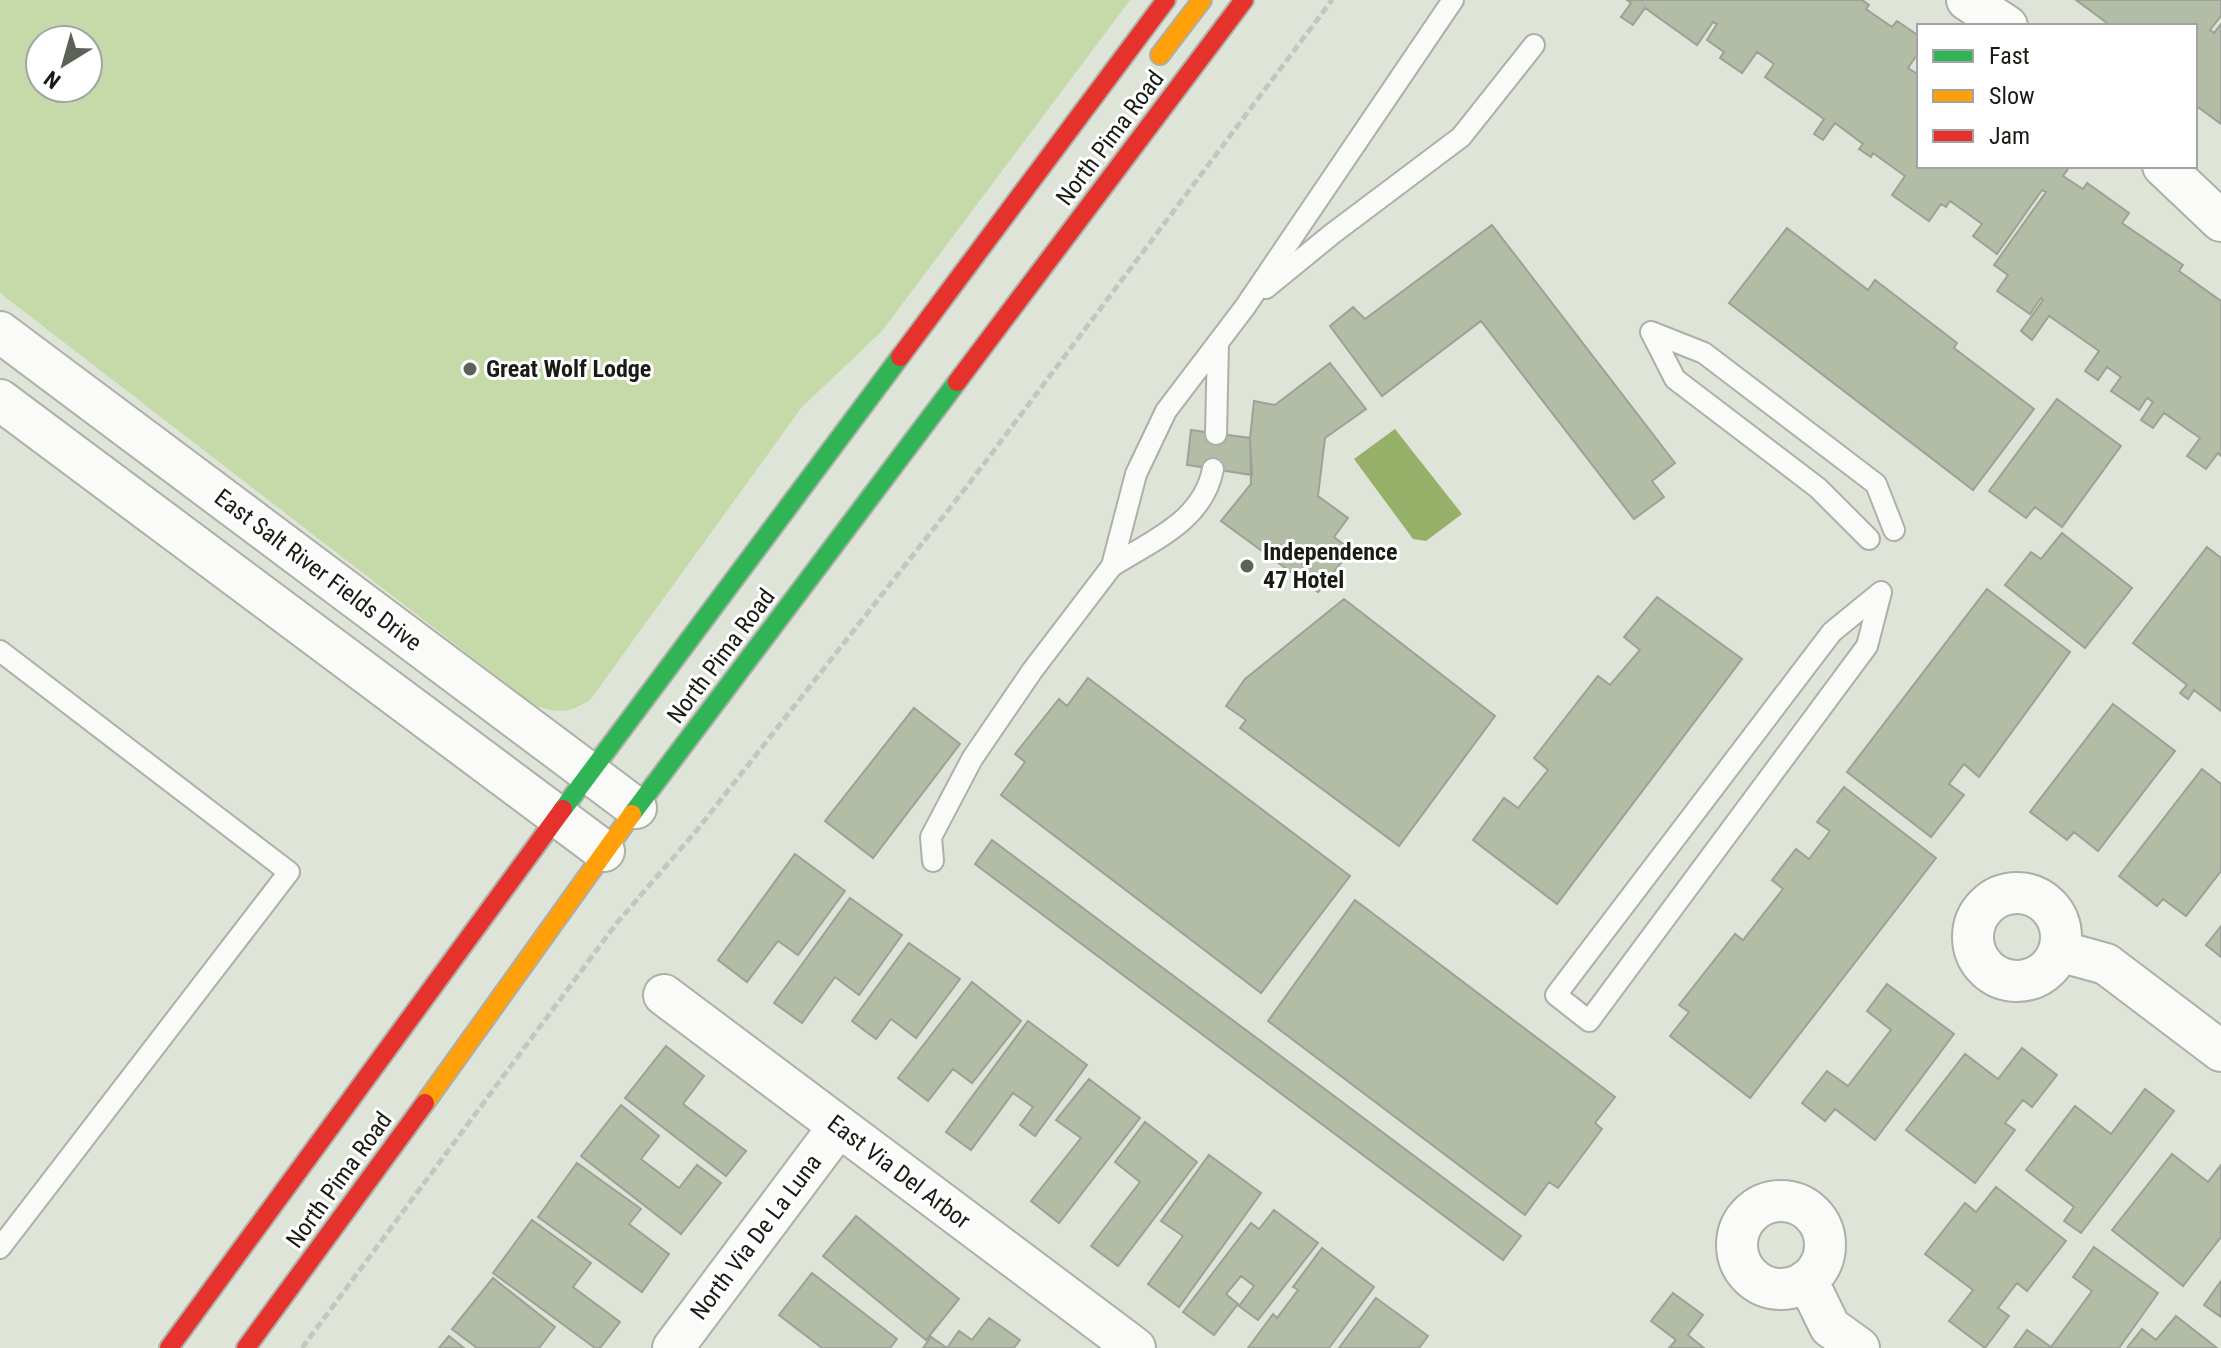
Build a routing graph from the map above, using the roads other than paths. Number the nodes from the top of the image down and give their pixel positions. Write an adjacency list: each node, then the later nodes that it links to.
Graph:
1 (1166, 0): 11 (main road, North Pima Road)
2 (1202, 0): 8 (main road)
3 (1244, 0): 24 (main road, North Pima Road)
4 (1453, 0): 13 (lane)
5 (1967, 0): 6 (street)
6 (2004, 24)
7 (1534, 45): 13 (lane)
8 (1148, 71)
9 (2165, 168): 12 (street)
10 (1062, 172): 11 (main road)
11 (1011, 208): 23 (main road, North Pima Road)
12 (2221, 221)
13 (1245, 307): 15 (lane)
14 (0, 332): 23 (street, East Salt River Fields Drive)
15 (1218, 343): 17 (lane); 21 (lane)
16 (0, 400): 25 (street)
17 (1216, 434)
18 (1213, 469): 21 (lane)
19 (1894, 530): 20 (lane)
20 (1869, 539)
21 (1112, 566): 27 (lane)
22 (0, 651): 33 (lane)
23 (589, 774): 24 (street, East Salt River Fields Drive); 25 (main road, North Pima Road)
24 (636, 808): 26 (main road, North Pima Road)
25 (558, 816): 26 (street); 35 (main road, North Pima Road)
26 (604, 851): 36 (main road, North Pima Road)
27 (933, 861)
28 (2059, 951): 31 (street)
29 (664, 995): 32 (street, East Via Del Arbor)
30 (1589, 1021): 30 (lane)
31 (2221, 1051)
32 (839, 1126): 37 (street, North Via De La Luna); 38 (street, East Via Del Arbor)
33 (0, 1248)
34 (1807, 1280): 39 (street)
35 (169, 1348)
36 (246, 1348)
37 (673, 1348)
38 (1135, 1348)
39 (1859, 1348)

